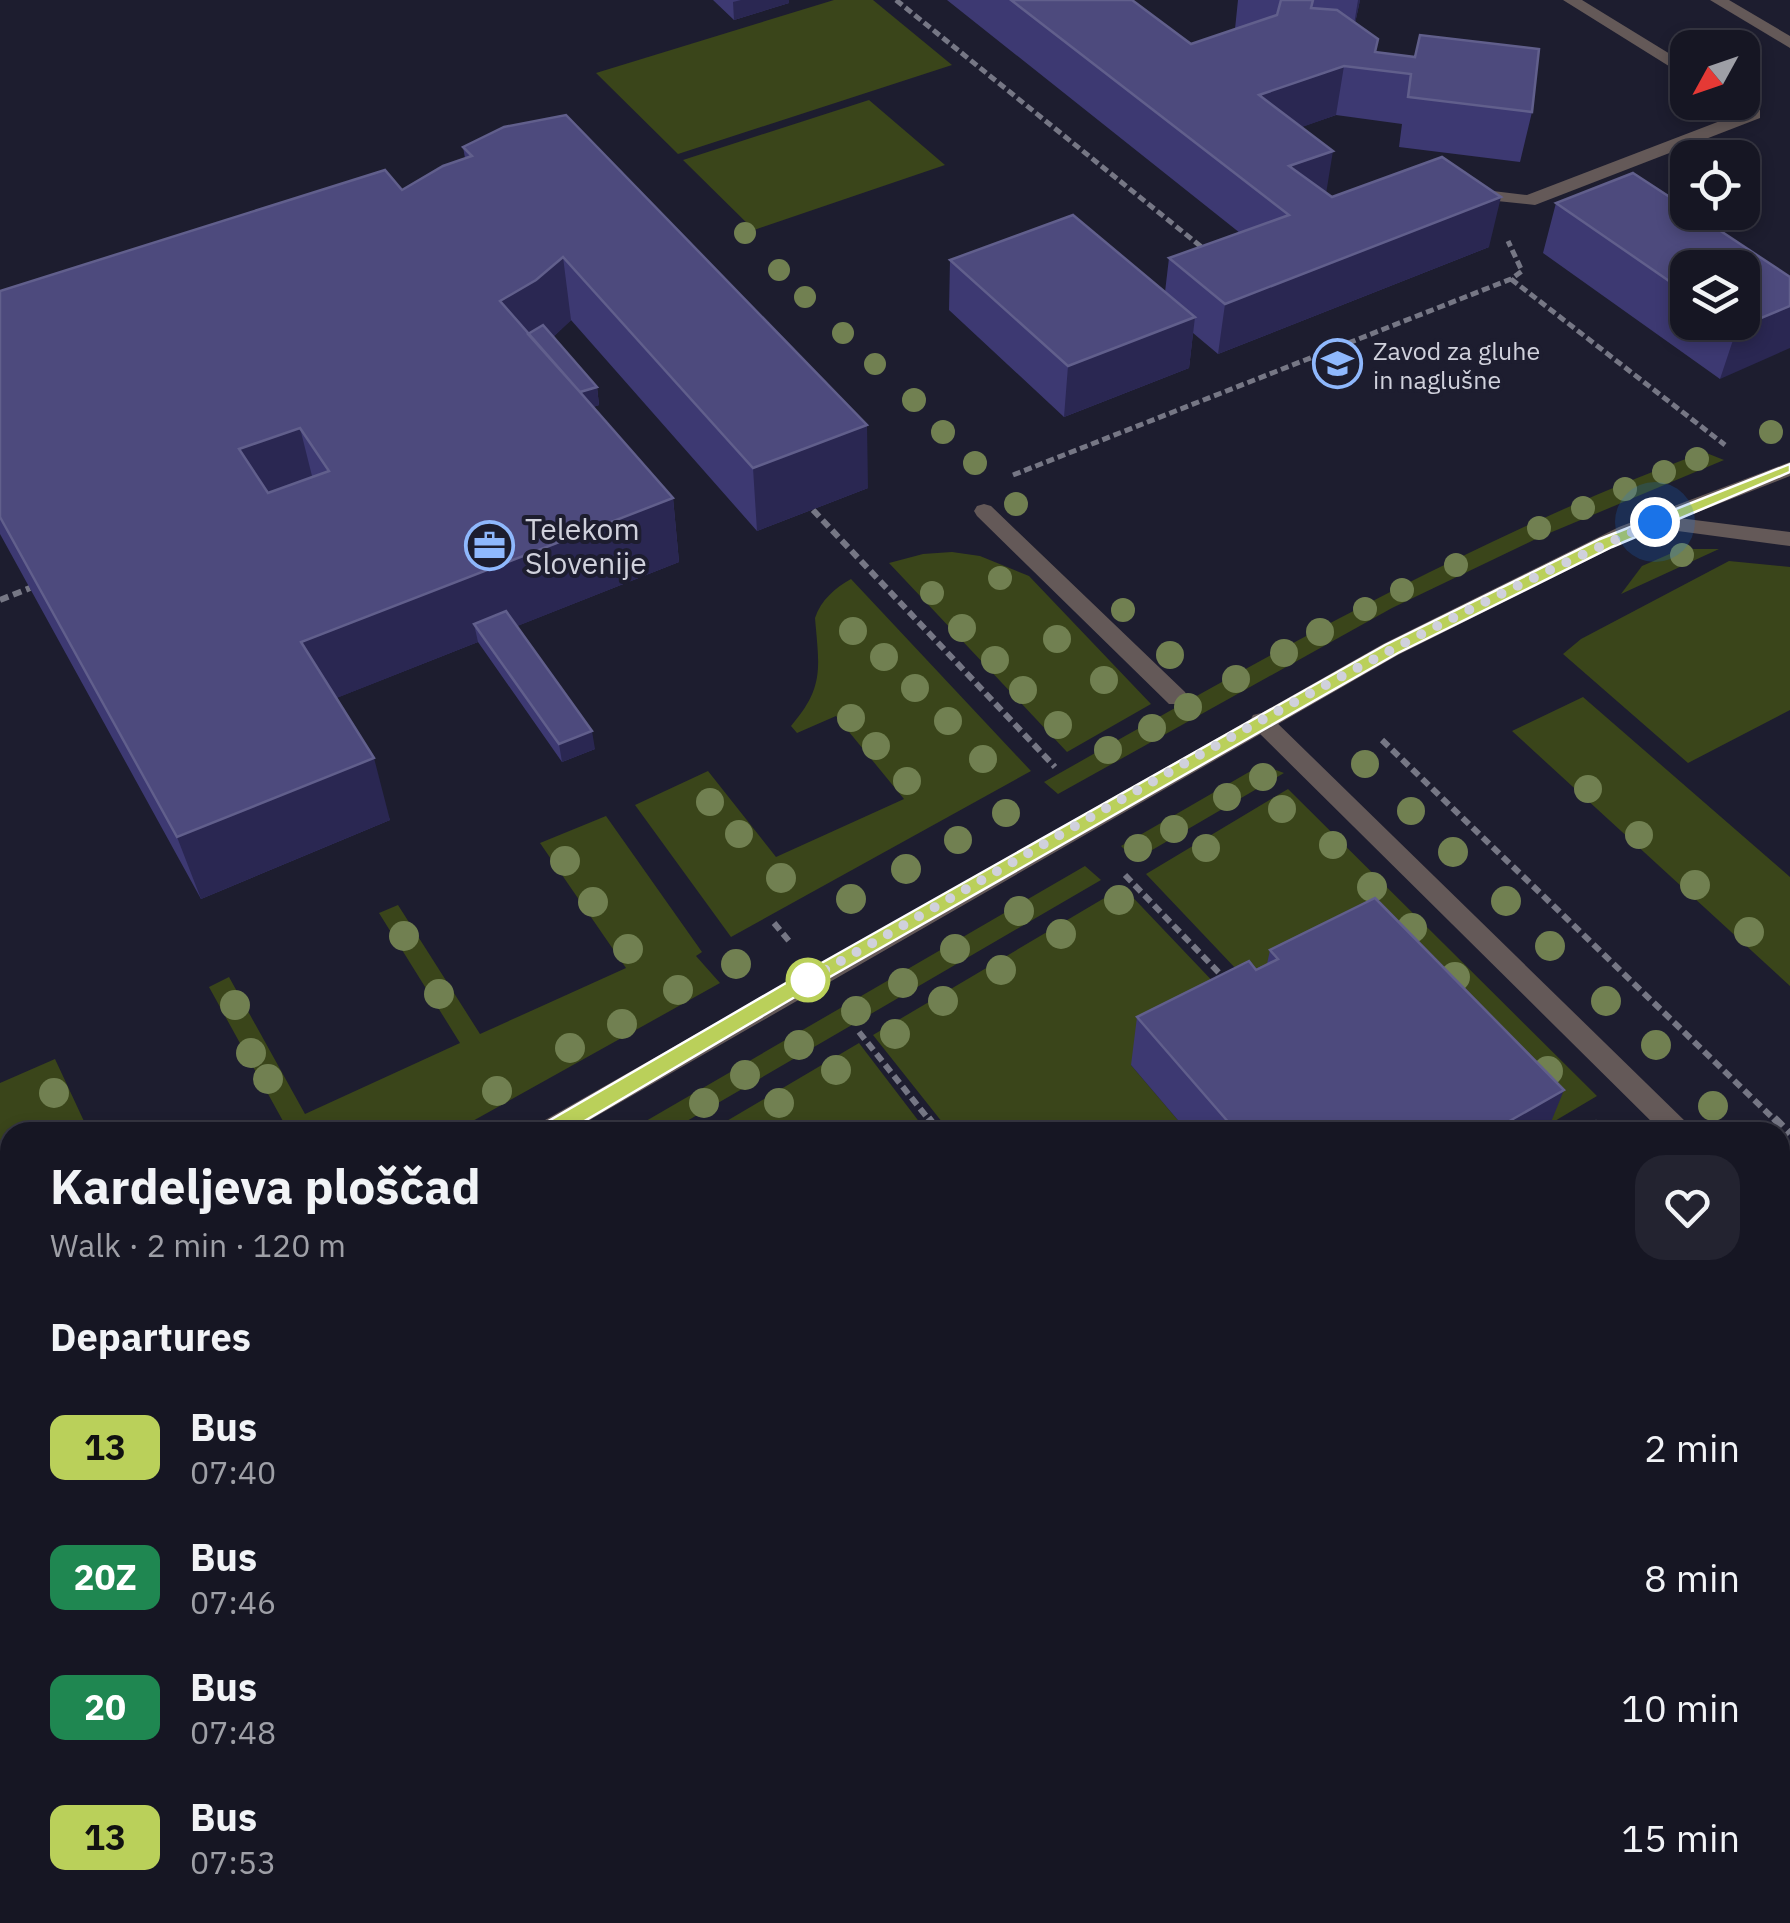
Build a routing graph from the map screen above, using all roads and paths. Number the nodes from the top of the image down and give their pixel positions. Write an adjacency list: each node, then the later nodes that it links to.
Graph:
1 (896, 0): 9 (path)
2 (1571, 0): 5 (street)
3 (1718, 0): 4 (street)
4 (1790, 43)
5 (1670, 61)
6 (1738, 120): 8 (street)
7 (1450, 190): 8 (street)
8 (1529, 201): 10 (path)
9 (1206, 250)
10 (1511, 280): 12 (path); 13 (path)
11 (1790, 469): 12 (street)
12 (1764, 477): 16 (street)
13 (1003, 479)
14 (813, 510): 23 (path)
15 (984, 511): 20 (street)
16 (1655, 522): 17 (street); 21 (street)
17 (1790, 539)
18 (30, 588): 19 (path)
19 (0, 600)
20 (1177, 698)
21 (1262, 721): 29 (street); 31 (street)
22 (1382, 740): 32 (path)
23 (1055, 766)
24 (1125, 875): 27 (path)
25 (774, 923): 26 (path)
26 (791, 942)
27 (1231, 985)
28 (860, 1032): 30 (path)
29 (564, 1122)
30 (931, 1122)
31 (1669, 1122)
32 (1778, 1122)

